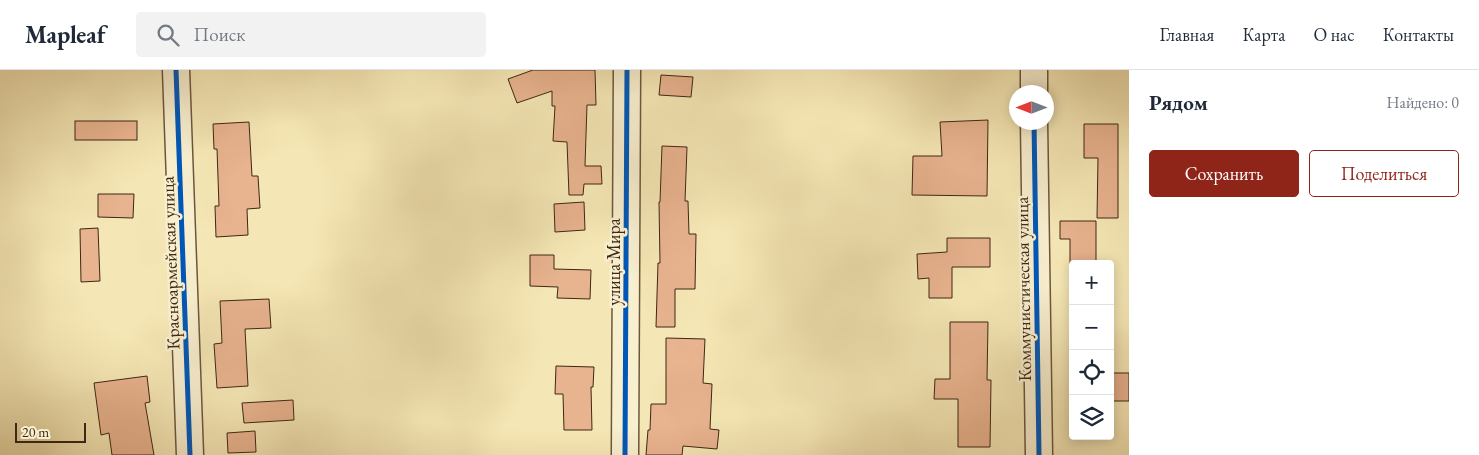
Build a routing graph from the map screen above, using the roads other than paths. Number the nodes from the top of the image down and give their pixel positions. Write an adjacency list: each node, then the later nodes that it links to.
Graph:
1 (176, 70): 6 (street, Красноармейская улица)
2 (627, 70): 7 (street, улица Мира)
3 (1034, 70): 4 (street)
4 (1034, 85)
5 (1034, 130): 8 (street, Коммунистическая улица)
6 (190, 455)
7 (625, 455)
8 (1039, 455)

